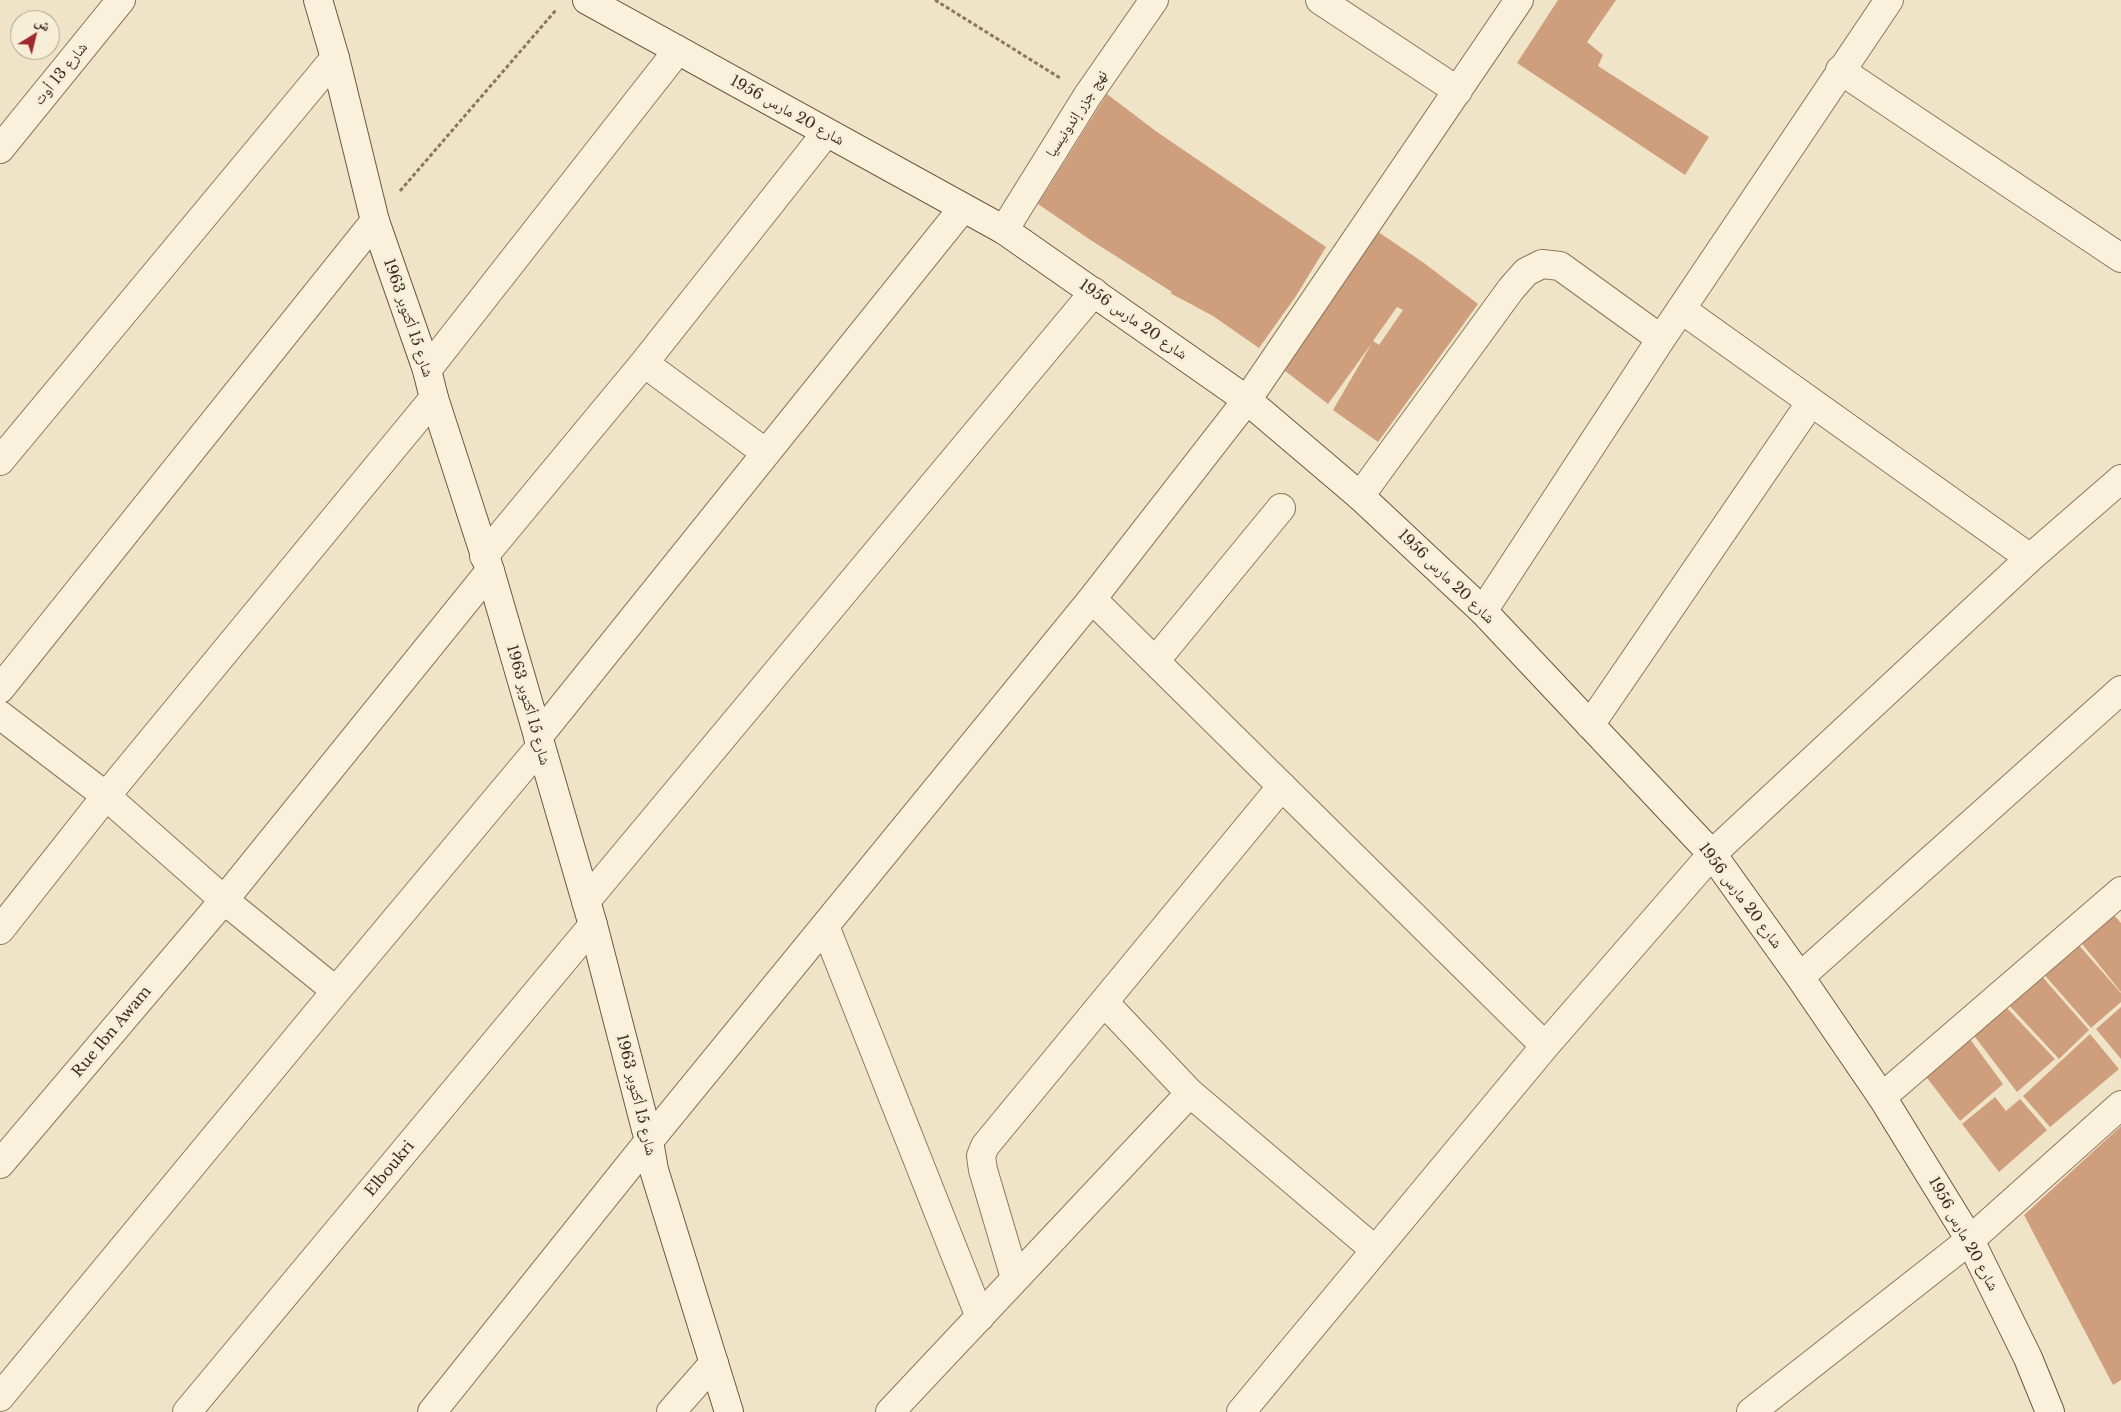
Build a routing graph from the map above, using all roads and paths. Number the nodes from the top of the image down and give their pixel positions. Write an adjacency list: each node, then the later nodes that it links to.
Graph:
1 (121, 0): 16 (street, شارع 13 أوت)
2 (318, 0): 11 (street, شارع 15 أكتوبر 1963)
3 (587, 0): 10 (street, شارع 20 مارس 1956)
4 (935, 0): 14 (path)
5 (1154, 0): 14 (street, نهج جزر إندونيسيا)
6 (1518, 0): 13 (street)
7 (1889, 0): 12 (street)
8 (1332, 3): 13 (street)
9 (558, 7): 18 (path)
10 (678, 50): 15 (street, شارع 20 مارس 1956); 25 (street)
11 (335, 58): 18 (street, شارع 15 أكتوبر 1963); 30 (street)
12 (1840, 70): 20 (street); 22 (street)
13 (1458, 91): 27 (street)
14 (1088, 95): 19 (street, نهج جزر إندونيسيا)
15 (826, 133): 17 (street, شارع 20 مارس 1956); 24 (street, Rue Ibn Awam)
16 (0, 149)
17 (963, 208): 19 (street, شارع 20 مارس 1956); 29 (street)
18 (375, 221): 25 (street, شارع 15 أكتوبر 1963); 39 (street)
19 (1004, 230): 21 (street, شارع 20 مارس 1956)
20 (2121, 258)
21 (1094, 292): 27 (street, شارع 20 مارس 1956); 49 (street, Elboukri)
22 (1681, 309): 23 (street); 28 (street)
23 (1661, 339): 32 (street); 37 (street)
24 (644, 363): 29 (street); 35 (street, Rue Ibn Awam)
25 (427, 370): 26 (street, شارع 15 أكتوبر 1963)
26 (434, 398): 35 (street, شارع 15 أكتوبر 1963); 45 (street)
27 (1247, 400): 32 (street, شارع 20 مارس 1956); 36 (street)
28 (1811, 402): 34 (street); 42 (street)
29 (766, 453): 43 (street)
30 (0, 460)
31 (2121, 479): 34 (street)
32 (1360, 496): 37 (street, شارع 20 مارس 1956)
33 (1280, 508): 38 (street)
34 (2030, 558): 46 (street)
35 (487, 564): 43 (street, شارع 15 أكتوبر 1963); 48 (street, Rue Ibn Awam)
36 (1092, 598): 38 (street); 50 (street)
37 (1484, 611): 42 (street, شارع 20 مارس 1956)
38 (1156, 660): 44 (street)
39 (0, 689)
40 (2121, 690): 52 (street)
41 (0, 715): 45 (street)
42 (1590, 725): 46 (street, شارع 20 مارس 1956)
43 (539, 742): 49 (street, شارع 15 أكتوبر 1963); 53 (street)
44 (1282, 786): 54 (street); 55 (street)
45 (106, 796): 48 (street); 51 (street)
46 (1712, 854): 52 (street, شارع 20 مارس 1956); 55 (street)
47 (2121, 891): 57 (street)
48 (224, 900): 53 (street); 60 (street, Rue Ibn Awam)
49 (590, 913): 59 (street, شارع 15 أكتوبر 1963); 67 (street, Elboukri)
50 (825, 926): 59 (street); 64 (street)
51 (0, 930)
52 (1800, 977): 57 (street, شارع 20 مارس 1956)
53 (336, 991): 66 (street)
54 (1104, 1002): 56 (street); 63 (street)
55 (1545, 1046): 62 (street)
56 (1190, 1093): 62 (street); 63 (street)
57 (1882, 1096): 61 (street, شارع 20 مارس 1956)
58 (2121, 1105): 61 (street)
59 (649, 1141): 65 (street, شارع 15 أكتوبر 1963); 68 (street)
60 (1, 1161)
61 (1970, 1240): 73 (street); 74 (street, شارع 20 مارس 1956)
62 (1376, 1250): 72 (street)
63 (1015, 1278): 64 (street)
64 (980, 1317): 71 (street)
65 (714, 1363): 69 (street); 70 (street, شارع 15 أكتوبر 1963)
66 (0, 1397)
67 (187, 1412)
68 (432, 1412)
69 (671, 1412)
70 (729, 1412)
71 (890, 1412)
72 (1241, 1412)
73 (1751, 1412)
74 (2050, 1412)

